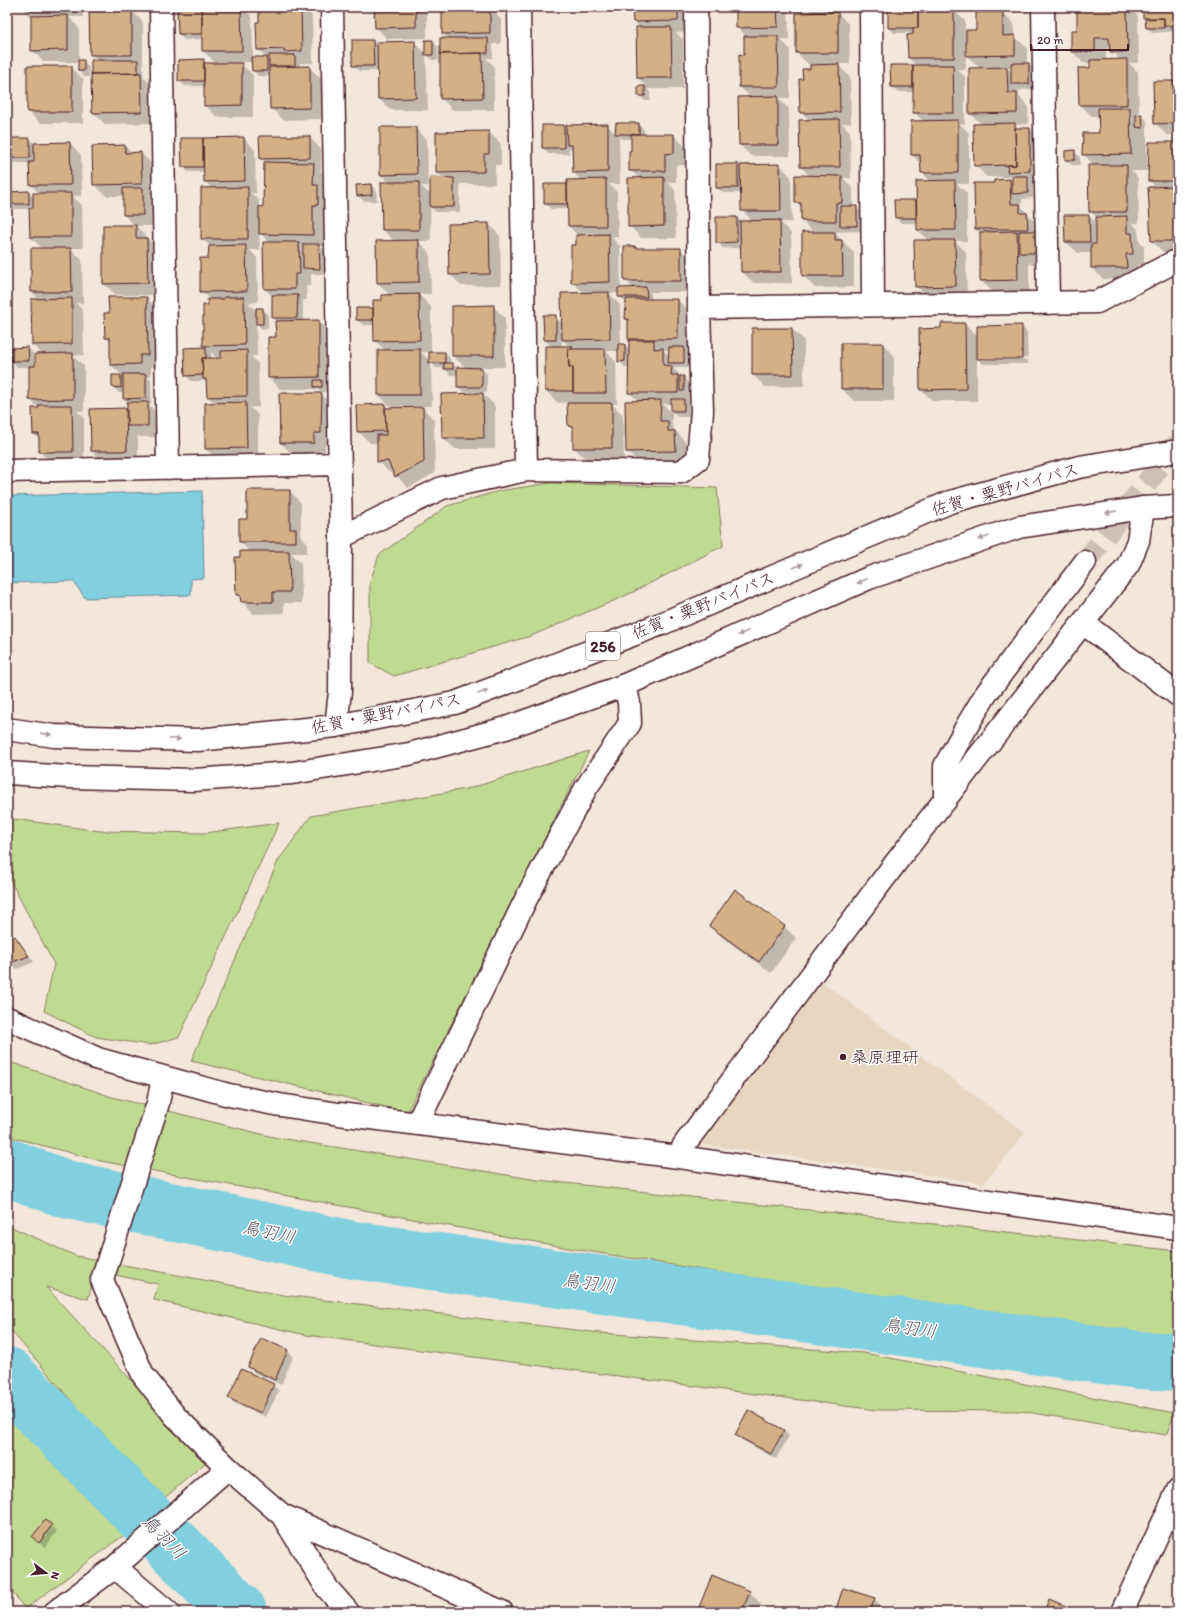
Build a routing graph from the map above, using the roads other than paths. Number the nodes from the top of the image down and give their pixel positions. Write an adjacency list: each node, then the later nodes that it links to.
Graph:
1 (161, 7): 13 (main road)
2 (332, 7): 12 (main road)
3 (519, 7): 14 (main road)
4 (696, 7): 10 (main road)
5 (870, 7): 9 (main road)
6 (1043, 7): 8 (main road)
7 (1178, 260): 8 (main road)
8 (1048, 303): 9 (main road)
9 (873, 305): 10 (main road)
10 (699, 308): 14 (main road)
11 (1178, 451): 23 (main road, 佐賀・粟野バイパス / 256, one-way to 11)
12 (340, 464): 13 (main road); 18 (main road)
13 (168, 468): 15 (main road)
14 (526, 470): 18 (main road)
15 (7, 471)
16 (1178, 506): 17 (main road, 256)
17 (1143, 508): 20 (main road); 21 (main road, 256, one-way to 21)
18 (341, 537): 23 (main road)
19 (1085, 562): 26 (main road)
20 (1084, 623): 22 (main road); 26 (main road)
21 (625, 685): 25 (main road, 256); 29 (main road)
22 (1178, 695)
23 (336, 726): 24 (main road, 佐賀・粟野バイパス / 256, one-way to 23)
24 (7, 729)
25 (7, 773)
26 (945, 800): 30 (main road)
27 (7, 1018): 28 (main road)
28 (163, 1077): 29 (main road); 32 (main road)
29 (417, 1124): 30 (main road)
30 (678, 1157): 31 (main road)
31 (1178, 1228)
32 (228, 1468): 34 (main road); 35 (main road)
33 (1178, 1490): 40 (main road)
34 (282, 1515): 38 (main road); 39 (main road)
35 (115, 1568): 36 (main road); 37 (main road)
36 (55, 1612)
37 (168, 1612)
38 (348, 1612)
39 (502, 1612)
40 (1122, 1612)

